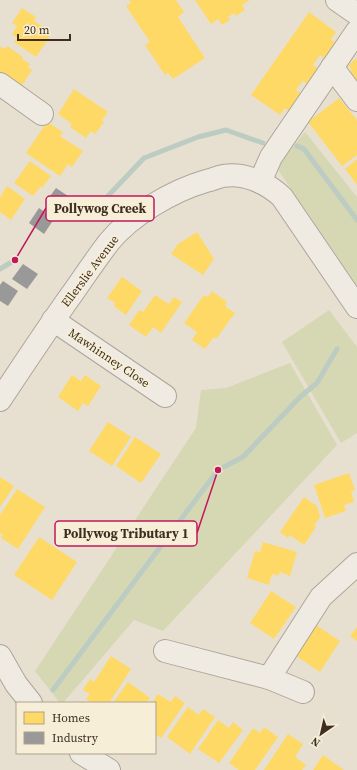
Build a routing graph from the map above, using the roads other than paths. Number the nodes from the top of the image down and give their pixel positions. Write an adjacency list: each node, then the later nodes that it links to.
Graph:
1 (337, 0): 2 (street)
2 (357, 14)
3 (357, 31): 4 (street)
4 (332, 68): 6 (street); 8 (street)
5 (0, 84): 7 (street)
6 (357, 100)
7 (42, 114)
8 (260, 182): 9 (street, Ellerslie Avenue); 10 (street, Ellerslie Avenue)
9 (357, 307)
10 (53, 320): 11 (street, Mawhinney Close); 12 (street, Ellerslie Avenue)
11 (165, 396)
12 (0, 400)
13 (357, 564): 16 (street)
14 (165, 651): 16 (street)
15 (0, 656): 18 (street)
16 (269, 678): 17 (street)
17 (303, 692)
18 (30, 702)
19 (84, 754): 20 (street)
20 (109, 770)

